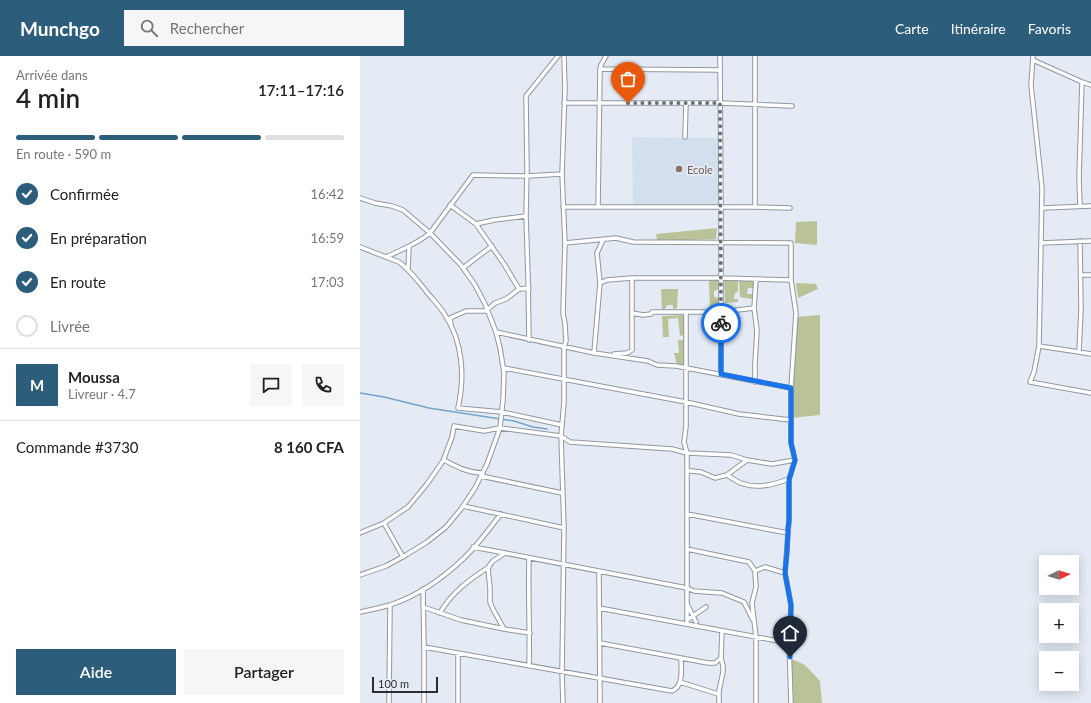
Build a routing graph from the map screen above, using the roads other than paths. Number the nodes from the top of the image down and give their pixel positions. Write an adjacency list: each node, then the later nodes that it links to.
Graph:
1 (558, 56): 19 (street)
2 (564, 56): 11 (street)
3 (606, 56): 7 (street)
4 (720, 56): 8 (street)
5 (755, 56): 15 (street)
6 (1033, 58): 9 (street); 29 (street)
7 (600, 69): 8 (street); 12 (street)
8 (720, 70): 14 (street)
9 (1082, 82): 10 (street); 24 (street)
10 (1091, 85)
11 (564, 103): 12 (street); 18 (street)
12 (599, 103): 13 (street); 23 (street)
13 (686, 103): 14 (street); 17 (street)
14 (720, 103): 15 (street); 26 (street)
15 (755, 105): 16 (street); 27 (street)
16 (792, 106)
17 (685, 137)
18 (562, 174): 19 (street); 22 (street)
19 (527, 176): 21 (street); 30 (street)
20 (360, 198): 32 (street)
21 (450, 205): 31 (street); 32 (street)
22 (564, 206): 23 (street); 38 (street)
23 (598, 206): 26 (street)
24 (1080, 206): 25 (street); 29 (street)
25 (1091, 206)
26 (721, 207): 27 (street); 36 (street)
27 (755, 207): 28 (street)
28 (790, 208)
29 (1042, 208): 37 (street)
30 (526, 216): 31 (street); 52 (street)
31 (476, 224): 39 (street)
32 (430, 233): 41 (street); 43 (street)
33 (603, 240): 36 (street); 38 (street); 51 (street)
34 (1080, 241): 35 (street); 37 (street); 45 (street)
35 (1091, 241)
36 (720, 243): 48 (street); 50 (street)
37 (1042, 243): 62 (street)
38 (564, 244): 63 (street)
39 (492, 246): 43 (street); 53 (street)
40 (360, 247): 42 (street)
41 (409, 247): 42 (street); 44 (street)
42 (386, 257): 44 (street)
43 (463, 268): 55 (street)
44 (408, 269): 59 (street)
45 (1081, 275): 46 (street); 64 (street)
46 (1091, 275)
47 (632, 278): 48 (street); 51 (street); 57 (street)
48 (721, 278): 49 (street); 56 (street)
49 (756, 279): 50 (street); 54 (street)
50 (791, 280): 73 (street)
51 (600, 283): 65 (street)
52 (528, 288): 53 (street); 61 (street)
53 (519, 289): 55 (street)
54 (754, 308): 56 (street); 72 (street)
55 (487, 310): 59 (street); 60 (street)
56 (721, 312): 58 (street); 70 (street)
57 (632, 313): 58 (street); 67 (street)
58 (686, 313): 69 (street)
59 (451, 325): 76 (street)
60 (496, 332): 61 (street); 68 (street)
61 (529, 340): 63 (street)
62 (1039, 346): 64 (street); 74 (street)
63 (564, 347): 65 (street); 71 (street)
64 (1079, 352): 66 (street)
65 (594, 353): 67 (street)
66 (1091, 354)
67 (608, 355): 69 (street)
68 (504, 368): 71 (street); 76 (street)
69 (686, 369): 70 (street); 75 (street)
70 (721, 374): 72 (street)
71 (563, 379): 75 (street); 78 (street)
72 (755, 382): 73 (street)
73 (791, 388): 77 (street)
74 (1091, 393)
75 (686, 402): 77 (street); 81 (street)
76 (502, 412): 78 (street); 79 (street)
77 (791, 420): 84 (street)
78 (562, 425): 80 (street)
79 (500, 428): 80 (street); 82 (street); 86 (street)
80 (561, 436): 81 (street); 89 (street)
81 (687, 452): 83 (street); 85 (street)
82 (444, 460): 86 (street); 93 (street)
83 (748, 460): 84 (street); 87 (street)
84 (795, 460): 88 (street)
85 (686, 471): 87 (street); 92 (street)
86 (482, 475): 89 (street); 90 (street)
87 (727, 475): 88 (street)
88 (789, 480): 96 (street)
89 (562, 493): 94 (street)
90 (463, 506): 91 (street); 100 (street)
91 (501, 514): 94 (street); 97 (street)
92 (687, 514): 96 (street); 98 (street)
93 (384, 523): 95 (street); 100 (street)
94 (564, 528): 102 (street)
95 (360, 533)
96 (788, 533): 106 (street)
97 (473, 548): 99 (street); 109 (street)
98 (687, 549): 105 (street); 108 (street)
99 (505, 553): 101 (street); 103 (street)
100 (403, 557): 107 (street)
101 (529, 558): 102 (street); 123 (street)
102 (564, 564): 104 (street); 132 (street)
103 (489, 567): 116 (street); 121 (street)
104 (599, 571): 108 (street); 114 (street)
105 (755, 571): 106 (street); 118 (street)
106 (785, 573): 126 (street)
107 (360, 575)
108 (687, 588): 110 (street); 118 (street)
109 (423, 589): 111 (street); 112 (street)
110 (687, 603): 117 (street); 119 (street)
111 (390, 605): 115 (street); 136 (street)
112 (423, 607): 116 (street); 127 (street)
113 (706, 607): 117 (street)
114 (599, 608): 119 (street); 125 (street)
115 (360, 612)
116 (440, 613): 121 (street)
117 (692, 615): 119 (street); 120 (street)
118 (753, 620): 124 (street)
119 (687, 622): 122 (street)
120 (696, 622)
121 (504, 629): 123 (street)
122 (722, 631): 124 (street); 130 (street)
123 (530, 633): 131 (street)
124 (756, 637): 126 (street); 142 (street)
125 (600, 643): 129 (street); 133 (street)
126 (790, 643): 143 (street)
127 (424, 647): 128 (street); 137 (street)
128 (458, 653): 131 (street); 138 (street)
129 (681, 658): 130 (street); 134 (street)
130 (721, 658): 135 (street)
131 (529, 666): 132 (street)
132 (562, 672): 133 (street); 139 (street)
133 (600, 679): 134 (street); 140 (street)
134 (680, 682): 135 (street)
135 (718, 694): 141 (street)
136 (389, 703)
137 (424, 703)
138 (458, 703)
139 (563, 703)
140 (600, 703)
141 (719, 703)
142 (756, 703)
143 (791, 703)

